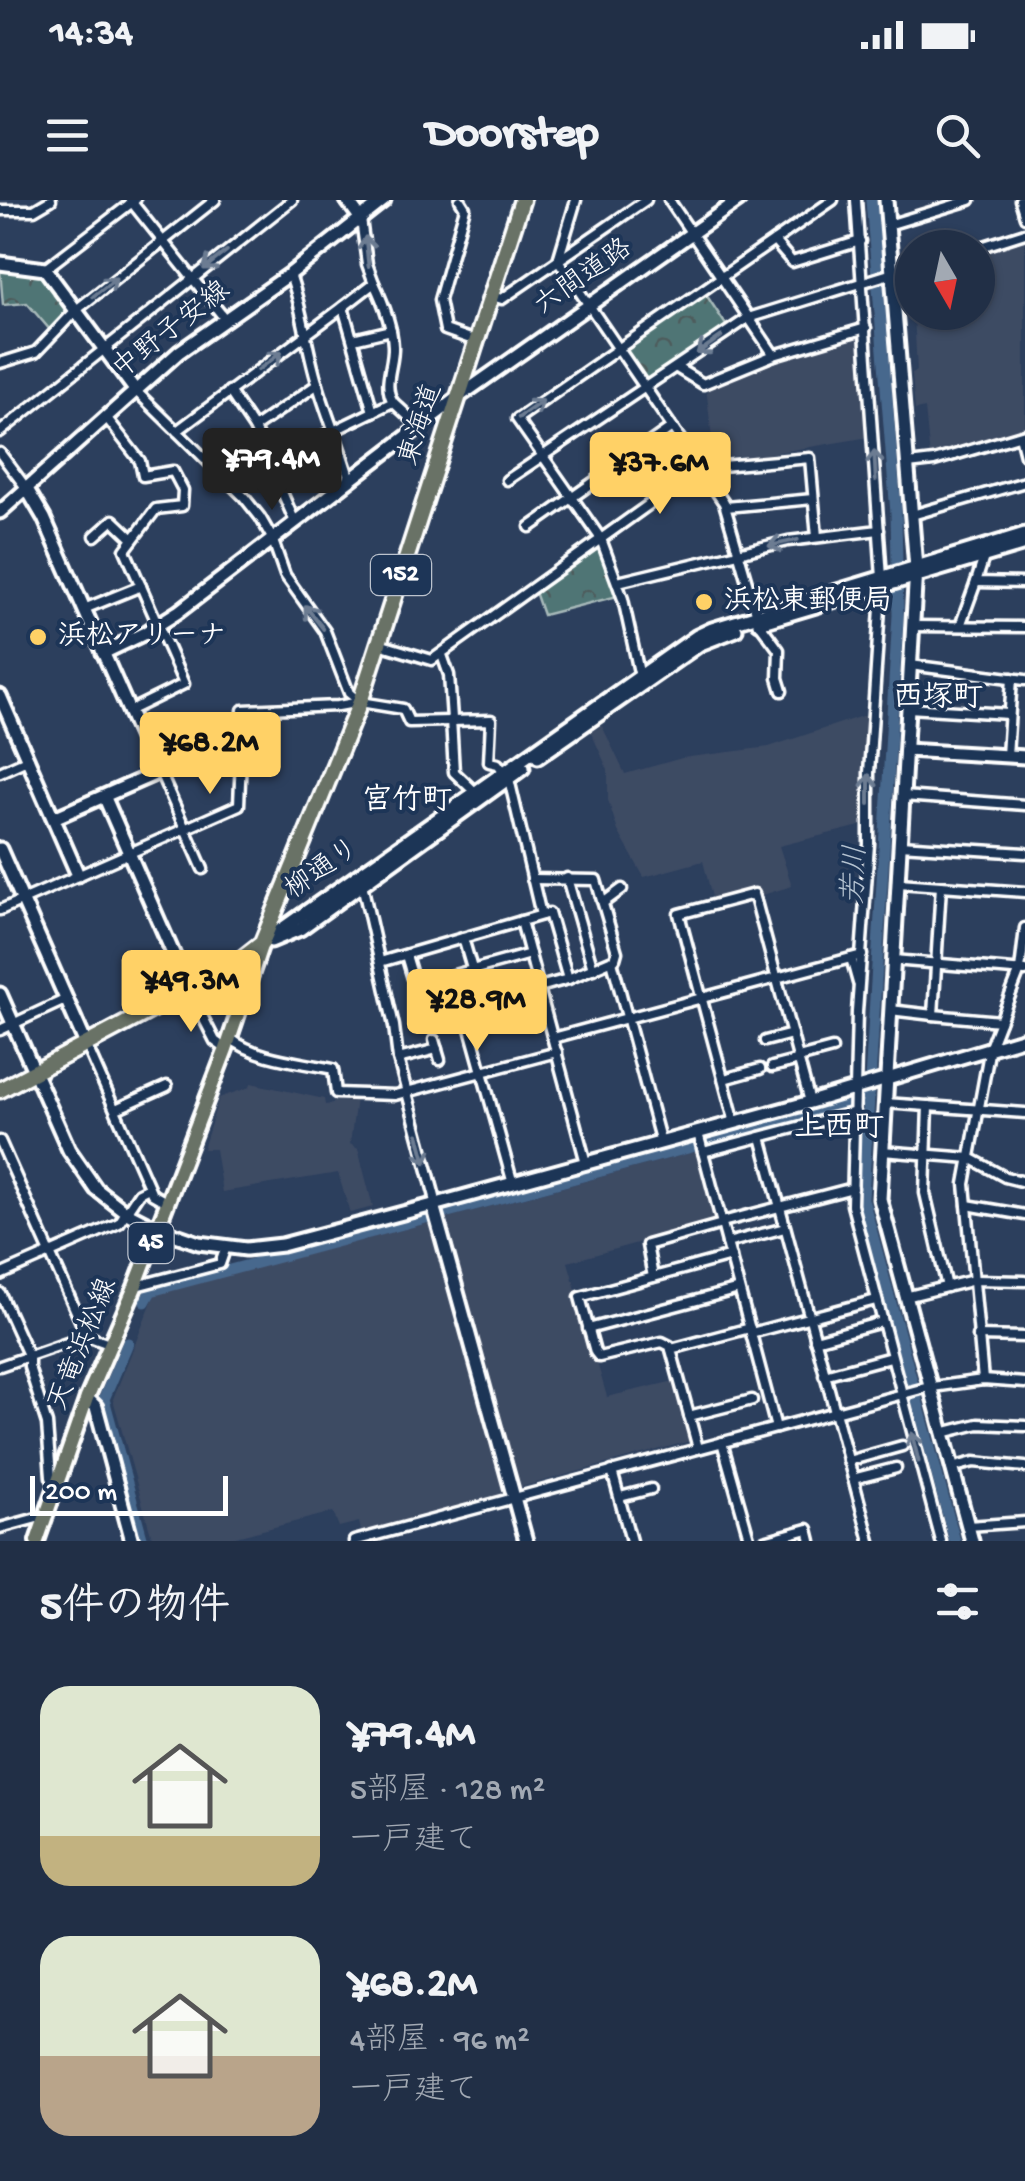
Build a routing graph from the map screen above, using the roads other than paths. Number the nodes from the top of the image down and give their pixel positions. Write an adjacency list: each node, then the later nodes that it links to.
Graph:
1 (215, 200): 25 (street)
2 (347, 200): 21 (street)
3 (384, 200): 21 (street, 中野子安線)
4 (476, 200): 18 (street)
5 (522, 200): 39 (highway, 東海道 / 152)
6 (576, 200): 29 (street)
7 (646, 200): 29 (street)
8 (669, 200): 24 (street)
9 (739, 200): 24 (street, 六間道路)
10 (833, 200): 26 (street)
11 (856, 200): 27 (street)
12 (886, 200): 22 (street)
13 (970, 200): 22 (street)
14 (1020, 200): 20 (street)
15 (47, 201): 19 (street)
16 (132, 201): 25 (street); 31 (street)
17 (287, 201): 35 (street, one-way to 35)
18 (462, 204): 49 (street)
19 (0, 210)
20 (1025, 217)
21 (361, 219): 34 (street, 中野子安線); 38 (street, one-way to 21)
22 (888, 225): 33 (street)
23 (1025, 233): 28 (street)
24 (691, 234): 36 (street); 40 (street, 六間道路)
25 (163, 241): 35 (street); 42 (street, one-way to 25)
26 (774, 241): 27 (street); 36 (street)
27 (860, 241): 37 (street)
28 (995, 243)
29 (558, 260): 39 (street); 40 (street)
30 (0, 263): 31 (street)
31 (44, 270): 42 (street)
32 (895, 272): 33 (street)
33 (890, 273): 37 (street); 74 (street)
34 (290, 274): 44 (street, 中野子安線); 47 (street)
35 (192, 278): 44 (street); 50 (street)
36 (721, 279): 43 (street); 51 (street)
37 (864, 280): 43 (street); 45 (street)
38 (374, 282): 41 (street); 46 (street)
39 (490, 296): 49 (highway, 東海道 / 152)
40 (588, 306): 51 (street); 59 (street, 六間道路)
41 (343, 307): 47 (street); 48 (street)
42 (75, 310): 50 (street); 53 (street)
43 (748, 318): 52 (street); 54 (street, one-way to 54)
44 (225, 319): 57 (street, 中野子安線)
45 (866, 328): 52 (street); 88 (street, one-way to 45)
46 (391, 330): 48 (street); 60 (street)
47 (308, 334): 55 (street); 58 (street, one-way to 47)
48 (353, 340): 61 (street)
49 (476, 340): 59 (highway, 東海道 / 152)
50 (104, 347): 57 (street); 68 (street)
51 (618, 350): 56 (street); 71 (street, one-way to 51)
52 (774, 355): 54 (street)
53 (0, 363)
54 (677, 368): 56 (street)
55 (318, 384): 64 (street); 67 (street)
56 (644, 389): 63 (street); 71 (street)
57 (135, 390): 62 (street, 中野子安線); 66 (street)
58 (229, 391): 64 (street); 66 (street)
59 (457, 398): 65 (street, 六間道路); 110 (highway, 東海道 / 152)
60 (393, 402): 61 (street); 65 (street)
61 (373, 412): 67 (street)
62 (106, 418): 80 (street, 中野子安線); 93 (street)
63 (672, 427): 75 (street); 81 (street)
64 (254, 428): 73 (street)
65 (421, 428): 77 (street, 六間道路)
66 (177, 431): 76 (street)
67 (334, 431): 73 (street); 77 (street)
68 (0, 432)
69 (1022, 435): 72 (street); 74 (street)
70 (0, 453): 80 (street)
71 (543, 454): 78 (street); 81 (street)
72 (1025, 455)
73 (271, 461): 76 (street); 86 (street)
74 (908, 464): 85 (street)
75 (700, 468): 82 (street); 84 (street); 94 (street)
76 (224, 480): 92 (street)
77 (350, 480): 86 (street, 六間道路)
78 (507, 480)
79 (1025, 482): 85 (street)
80 (27, 489): 83 (street, 中野子安線); 104 (street)
81 (572, 498): 87 (street); 94 (street)
82 (813, 499): 84 (street); 91 (street)
83 (3, 505)
84 (726, 506): 96 (street)
85 (912, 515): 98 (street)
86 (295, 522): 92 (street, 六間道路)
87 (530, 527)
88 (879, 530): 91 (street); 100 (street)
89 (1025, 534): 98 (street)
90 (95, 536): 93 (street)
91 (818, 537): 96 (street, one-way to 96)
92 (272, 538): 106 (street, 六間道路); 119 (street, one-way to 92)
93 (133, 539): 103 (street)
94 (601, 540): 99 (street); 112 (street)
95 (1025, 544): 97 (street)
96 (741, 552): 99 (street); 105 (street)
97 (984, 556): 98 (street); 101 (street)
98 (914, 573): 100 (street, 柳通り); 107 (street)
99 (618, 582): 114 (street)
100 (883, 582): 105 (street, 柳通り); 160 (street, one-way to 100)
101 (976, 582): 102 (street); 108 (street)
102 (1025, 583)
103 (141, 586): 104 (street); 106 (street)
104 (84, 610): 111 (street)
105 (759, 620): 114 (street, 柳通り); 117 (street); 130 (street, 柳通り)
106 (158, 626): 111 (street, 六間道路); 121 (street)
107 (912, 626): 108 (street); 113 (street)
108 (960, 626): 109 (street)
109 (1025, 627)
110 (379, 644): 112 (street); 119 (highway, 東海道 / 152)
111 (103, 653): 121 (street)
112 (442, 655): 123 (street)
113 (910, 665): 115 (street); 120 (street)
114 (640, 677): 130 (street, 柳通り)
115 (1012, 678): 116 (street); 122 (street)
116 (1025, 680)
117 (782, 691)
118 (0, 696): 127 (street)
119 (360, 702): 123 (street); 136 (street); 157 (highway, 東海道 / 152)
120 (908, 708): 122 (street); 124 (street)
121 (128, 711): 128 (street)
122 (1009, 714): 125 (street)
123 (452, 719): 130 (street); 131 (street)
124 (906, 750): 125 (street); 132 (street)
125 (1007, 756): 126 (street)
126 (1025, 757)
127 (29, 760): 129 (street); 135 (street)
128 (155, 770): 133 (street); 136 (street)
129 (0, 772)
130 (507, 775): 131 (street, 柳通り); 143 (street); 146 (street, 柳通り)
131 (476, 793): 157 (street, 柳通り)
132 (902, 796): 134 (street); 137 (street)
133 (104, 798): 135 (street); 140 (street)
134 (1025, 805)
135 (54, 818): 142 (street)
136 (184, 829): 140 (street); 141 (street)
137 (900, 845): 139 (street); 145 (street)
138 (0, 849): 150 (street)
139 (1025, 852)
140 (128, 853): 142 (street); 174 (street)
141 (203, 869)
142 (78, 875): 150 (street)
143 (532, 878): 144 (street); 153 (street)
144 (567, 878): 151 (street); 166 (street)
145 (899, 883): 147 (street); 163 (street)
146 (362, 884): 157 (street, 柳通り); 164 (street)
147 (941, 886): 149 (street); 165 (street)
148 (622, 889): 151 (street)
149 (1025, 892)
150 (22, 900): 152 (street); 177 (street)
151 (603, 904): 162 (street)
152 (0, 910)
153 (541, 915): 154 (street); 170 (street)
154 (520, 921): 156 (street); 159 (street)
155 (1025, 928): 168 (street)
156 (463, 938): 158 (street); 167 (street)
157 (262, 943): 174 (highway); 190 (main road, 天竜浜松線 / 45)
158 (406, 954): 164 (street); 171 (street)
159 (530, 954): 167 (street); 172 (street)
160 (862, 954): 161 (street); 173 (street)
161 (850, 958): 169 (street); 173 (street)
162 (612, 960): 166 (street); 181 (street)
163 (894, 960): 165 (street); 179 (street)
164 (380, 962): 196 (street)
165 (939, 964): 168 (street); 180 (street)
166 (593, 968): 170 (street)
167 (473, 970): 171 (street); 178 (street)
168 (1022, 971): 182 (street)
169 (776, 978): 176 (street); 176 (street); 186 (street)
170 (568, 979): 172 (street)
171 (414, 986): 178 (street)
172 (540, 987): 178 (street); 187 (street)
173 (860, 987): 206 (street)
174 (190, 990): 190 (street); 191 (highway)
175 (0, 994): 183 (street)
176 (702, 998): 181 (street); 202 (street)
177 (67, 1000): 183 (street); 191 (street)
178 (482, 1003)
179 (890, 1010): 180 (street); 203 (street)
180 (933, 1015): 182 (street)
181 (627, 1018): 187 (street); 220 (street)
182 (1000, 1021): 192 (street)
183 (13, 1024): 185 (street); 201 (street)
184 (469, 1024): 200 (street)
185 (0, 1030)
186 (792, 1034): 189 (street); 195 (street)
187 (553, 1038): 194 (street)
188 (1025, 1038): 192 (street)
189 (765, 1042)
190 (228, 1043): 207 (street); 229 (main road, 天竜浜松線 / 45)
191 (86, 1044): 201 (highway); 211 (street)
192 (990, 1047): 203 (street); 213 (street)
193 (832, 1049): 195 (street)
194 (557, 1052): 200 (street); 224 (street)
195 (798, 1059): 198 (street); 208 (street)
196 (398, 1060): 197 (street); 207 (street)
197 (440, 1060)
198 (772, 1068)
199 (760, 1070): 202 (street)
200 (481, 1072): 207 (street); 226 (street)
201 (35, 1073): 205 (highway); 233 (street)
202 (724, 1079): 216 (street)
203 (883, 1080): 206 (street); 209 (street)
204 (167, 1086): 211 (street)
205 (0, 1090)
206 (856, 1091): 208 (street); 212 (street)
207 (407, 1092): 232 (street, one-way to 232)
208 (810, 1102): 215 (street)
209 (885, 1103): 210 (street); 221 (street)
210 (928, 1106): 213 (street); 222 (street)
211 (116, 1109): 227 (street)
212 (855, 1109): 215 (street); 228 (street)
213 (980, 1109): 214 (street); 223 (street)
214 (1025, 1113)
215 (786, 1121): 216 (street); 217 (street)
216 (736, 1123): 219 (street)
217 (761, 1137): 219 (street); 231 (street)
218 (0, 1141): 240 (street)
219 (705, 1142): 220 (street); 235 (street)
220 (661, 1143): 224 (street)
221 (882, 1151): 222 (street); 250 (street)
222 (926, 1154): 223 (street); 246 (street)
223 (970, 1158): 225 (street); 230 (street)
224 (586, 1164): 226 (street)
225 (1025, 1182)
226 (513, 1184): 232 (street)
227 (148, 1188): 229 (street); 233 (street)
228 (853, 1188): 231 (street); 251 (street)
229 (166, 1202): 236 (main road, 天竜浜松線 / 45)
230 (967, 1205): 234 (street); 244 (street)
231 (780, 1207): 235 (street); 237 (street)
232 (435, 1212): 239 (street); 289 (street)
233 (127, 1213): 236 (street); 240 (street)
234 (1025, 1215)
235 (722, 1224): 238 (street); 243 (street)
236 (156, 1228): 239 (street); 247 (main road, 天竜浜松線 / 45)
237 (785, 1228): 238 (street); 252 (street)
238 (727, 1243): 241 (street)
239 (226, 1247): 247 (street)
240 (49, 1253): 242 (street); 256 (street)
241 (730, 1256): 243 (street); 248 (street)
242 (0, 1275)
243 (653, 1277): 254 (street)
244 (974, 1280): 245 (street); 246 (street); 257 (street)
245 (1025, 1281)
246 (947, 1286): 250 (street)
247 (134, 1287): 260 (main road, 天竜浜松線 / 45)
248 (739, 1289): 254 (street); 255 (street)
249 (0, 1293): 262 (street)
250 (905, 1297): 268 (street)
251 (876, 1300): 252 (street); 253 (street)
252 (809, 1318): 255 (street); 259 (street)
253 (882, 1322): 259 (street); 263 (street)
254 (588, 1329): 261 (street)
255 (750, 1331): 261 (street); 275 (street)
256 (87, 1336): 260 (street); 262 (street)
257 (978, 1336): 258 (street); 266 (street)
258 (1025, 1337)
259 (815, 1340): 265 (street)
260 (110, 1344): 270 (main road, 天竜浜松線 / 45)
261 (670, 1349): 273 (street)
262 (29, 1357): 264 (street); 286 (street)
263 (892, 1357): 265 (street); 269 (street)
264 (0, 1366)
265 (824, 1375): 272 (street)
266 (982, 1380): 267 (street); 268 (street)
267 (1025, 1382)
268 (927, 1388): 269 (street); 276 (street)
269 (903, 1394): 272 (street); 303 (street, one-way to 269)
270 (87, 1398): 286 (main road, 天竜浜松線 / 45); 295 (street)
271 (752, 1400): 273 (street)
272 (834, 1413): 275 (street); 280 (street)
273 (688, 1416): 279 (street)
274 (1025, 1426): 276 (street)
275 (776, 1428): 277 (street)
276 (942, 1432): 283 (street)
277 (722, 1442): 279 (street); 299 (street)
278 (902, 1446): 280 (street)
279 (698, 1448): 284 (street)
280 (848, 1461): 285 (street)
281 (1025, 1467): 283 (street)
282 (896, 1468): 285 (street)
283 (951, 1468): 292 (street)
284 (612, 1471): 288 (street); 289 (street)
285 (853, 1480): 302 (street)
286 (56, 1489): 290 (main road, 天竜浜松線 / 45)
287 (651, 1490): 288 (street)
288 (620, 1497): 298 (street)
289 (514, 1498): 296 (street); 297 (street)
290 (48, 1515): 293 (street); 294 (main road, 天竜浜松線 / 45)
291 (1025, 1522): 292 (street)
292 (968, 1526): 304 (street)
293 (0, 1528)
294 (37, 1541)
295 (132, 1541)
296 (354, 1541)
297 (526, 1541)
298 (632, 1541)
299 (750, 1541)
300 (764, 1541): 301 (street)
301 (811, 1541)
302 (870, 1541)
303 (941, 1541)
304 (972, 1541)

